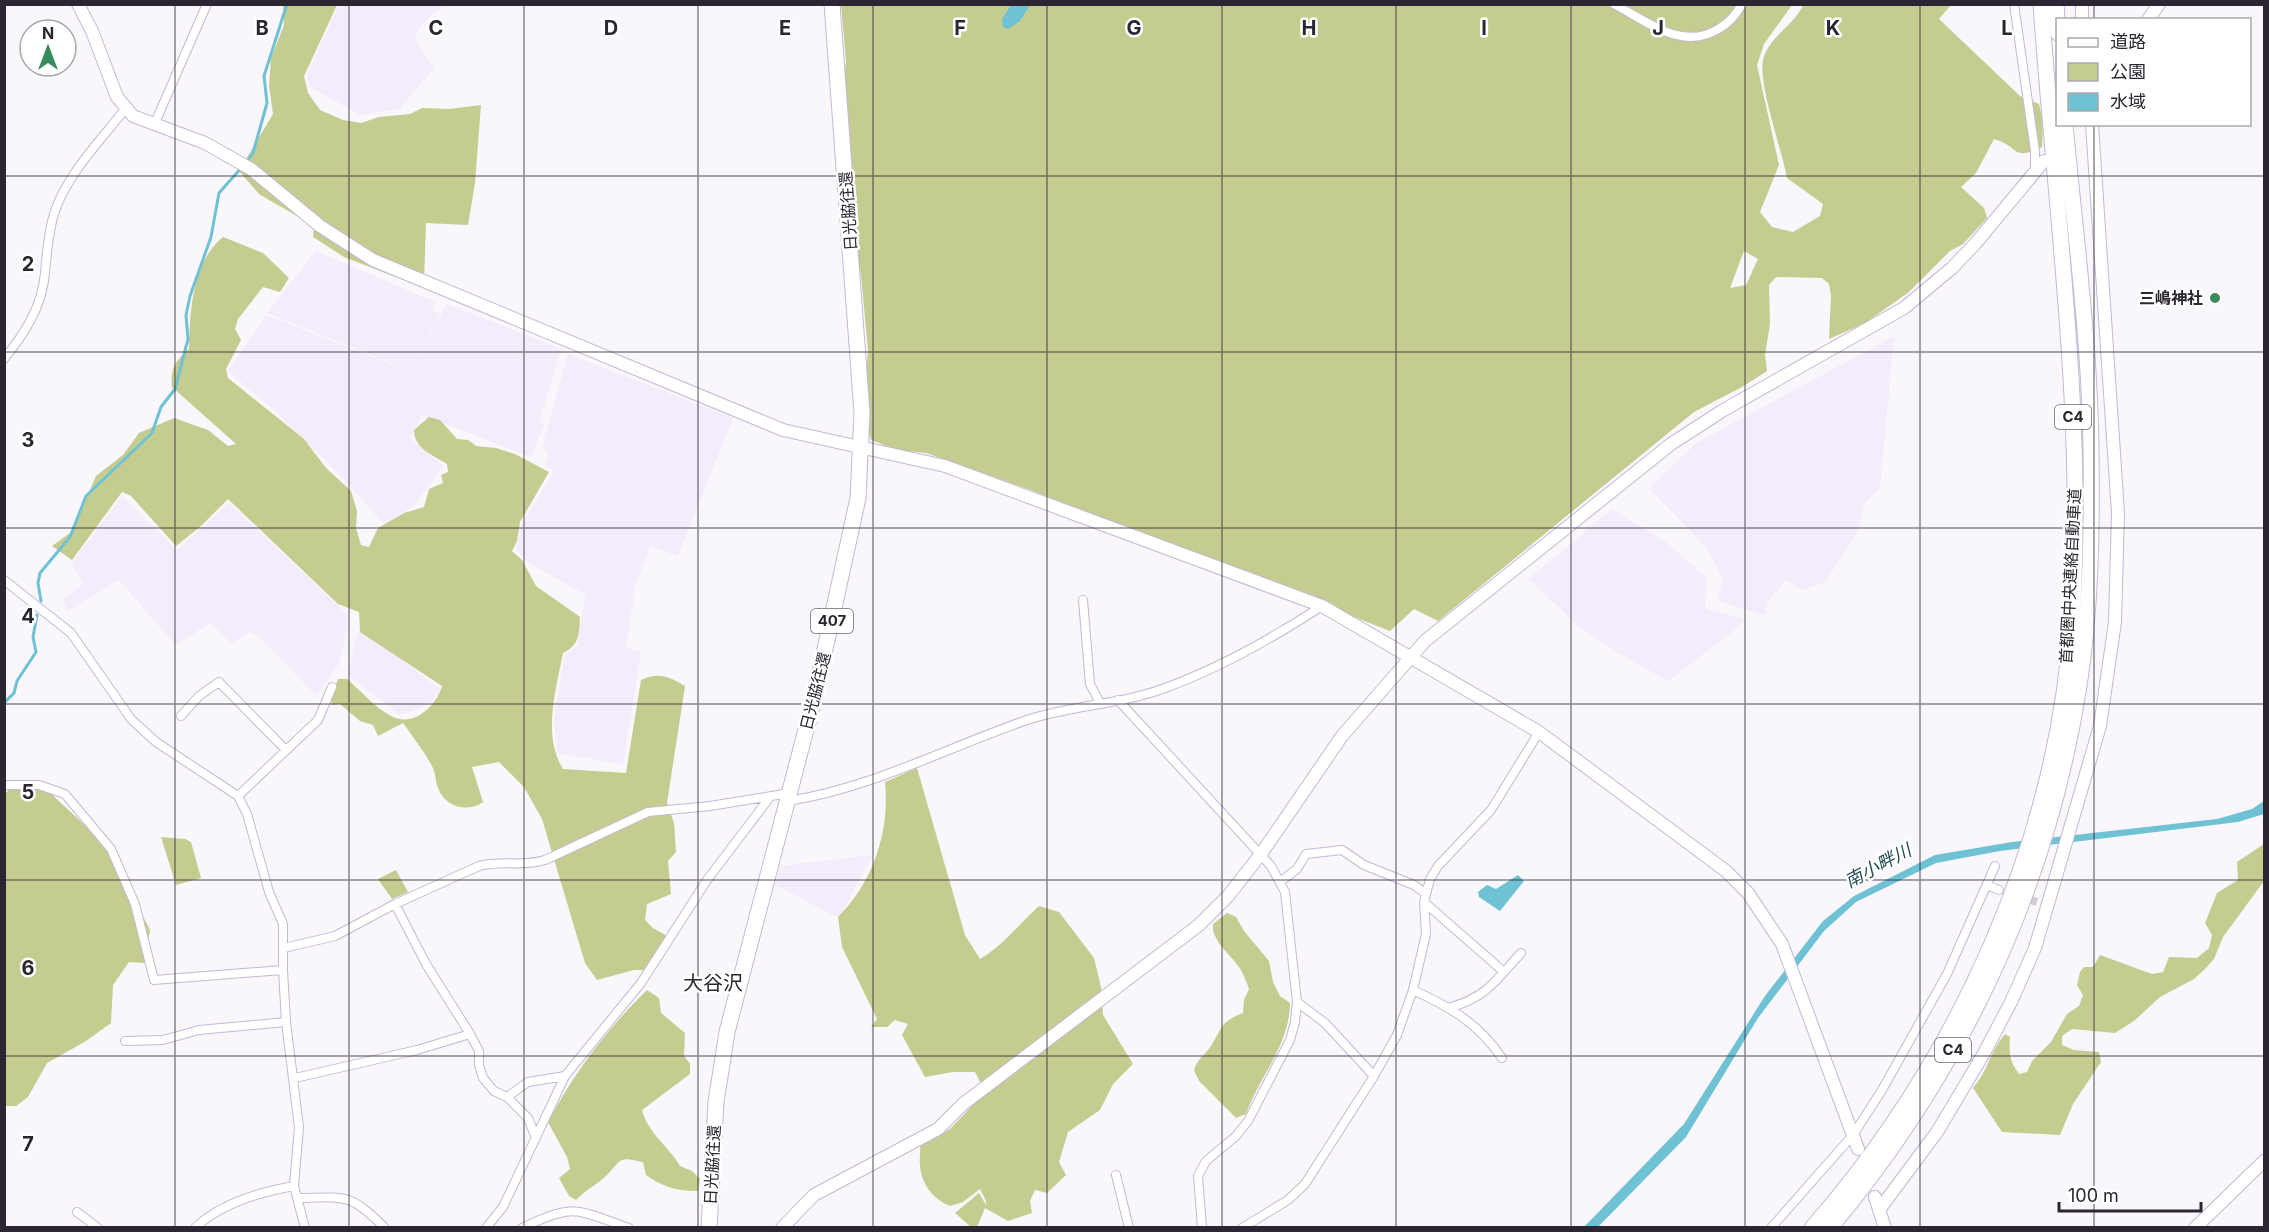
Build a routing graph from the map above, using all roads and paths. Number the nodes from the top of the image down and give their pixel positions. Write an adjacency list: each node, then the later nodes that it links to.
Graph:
1 (78, 4): 10 (street)
2 (207, 4): 11 (street)
3 (832, 4): 17 (highway, 日光脇往還 / 407)
4 (1614, 4): 5 (street)
5 (1742, 4)
6 (2014, 4): 15 (street)
7 (2041, 4): 32 (highway, 首都圏中央連絡自動車道 / C4)
8 (2158, 4): 9 (street)
9 (2149, 18)
10 (126, 108): 11 (street); 16 (street)
11 (154, 125): 17 (street)
12 (2065, 126): 32 (highway, 首都圏中央連絡自動車道 / C4)
13 (2092, 126): 64 (street)
14 (2044, 161): 15 (street)
15 (2035, 172): 21 (street)
16 (4, 358)
17 (862, 449): 20 (street); 31 (highway, 日光脇往還 / 407)
18 (4, 580): 29 (street)
19 (1083, 600): 24 (street)
20 (1322, 606): 21 (street); 23 (street)
21 (1411, 656): 26 (street); 33 (street)
22 (332, 687): 27 (street)
23 (1118, 700): 24 (street); 33 (street)
24 (1100, 703): 31 (street)
25 (181, 716): 27 (street)
26 (1539, 732): 39 (street); 56 (street)
27 (286, 750): 29 (street)
28 (4, 785): 43 (street)
29 (238, 796): 41 (street)
30 (770, 797): 31 (street); 40 (street); 52 (street)
31 (789, 797): 73 (highway, 日光脇往還 / 407)
32 (2042, 825): 34 (highway, 首都圏中央連絡自動車道 / C4)
33 (1261, 854): 36 (street); 74 (street)
34 (2033, 854): 79 (highway, 首都圏中央連絡自動車道 / C4); 80 (highway, 首都圏中央連絡自動車道 / C4)
35 (1995, 866): 37 (street)
36 (1280, 882): 39 (street); 46 (street)
37 (1987, 885): 38 (street); 56 (street)
38 (2000, 890)
39 (1425, 898): 44 (street); 45 (street)
40 (395, 904): 41 (street); 49 (street)
41 (284, 948): 43 (street)
42 (1521, 953): 44 (street)
43 (282, 970): 48 (street)
44 (1504, 972): 47 (street)
45 (1413, 990): 47 (street); 53 (street)
46 (1298, 1002): 53 (street); 76 (street)
47 (1452, 1007): 51 (street)
48 (286, 1022): 50 (street); 54 (street)
49 (470, 1034): 54 (street); 55 (street)
50 (125, 1041)
51 (1502, 1058)
52 (565, 1076): 55 (street); 57 (street)
53 (1374, 1076): 77 (street)
54 (295, 1078): 61 (street)
55 (507, 1097): 57 (street)
56 (1853, 1134): 58 (street); 78 (street)
57 (535, 1136): 70 (street)
58 (1858, 1149)
59 (2265, 1161): 82 (street)
60 (1116, 1175): 75 (street)
61 (294, 1186): 63 (street); 67 (street)
62 (1875, 1197): 64 (street)
63 (299, 1198): 68 (street); 69 (street)
64 (1879, 1210): 81 (street)
65 (77, 1212): 66 (street)
66 (98, 1227)
67 (195, 1227)
68 (305, 1227)
69 (385, 1227)
70 (486, 1227)
71 (522, 1227): 72 (street)
72 (629, 1227)
73 (709, 1227)
74 (782, 1227)
75 (1130, 1227)
76 (1202, 1227)
77 (1242, 1227)
78 (1771, 1227)
79 (1812, 1227)
80 (1830, 1227)
81 (1885, 1227)
82 (2195, 1227)

